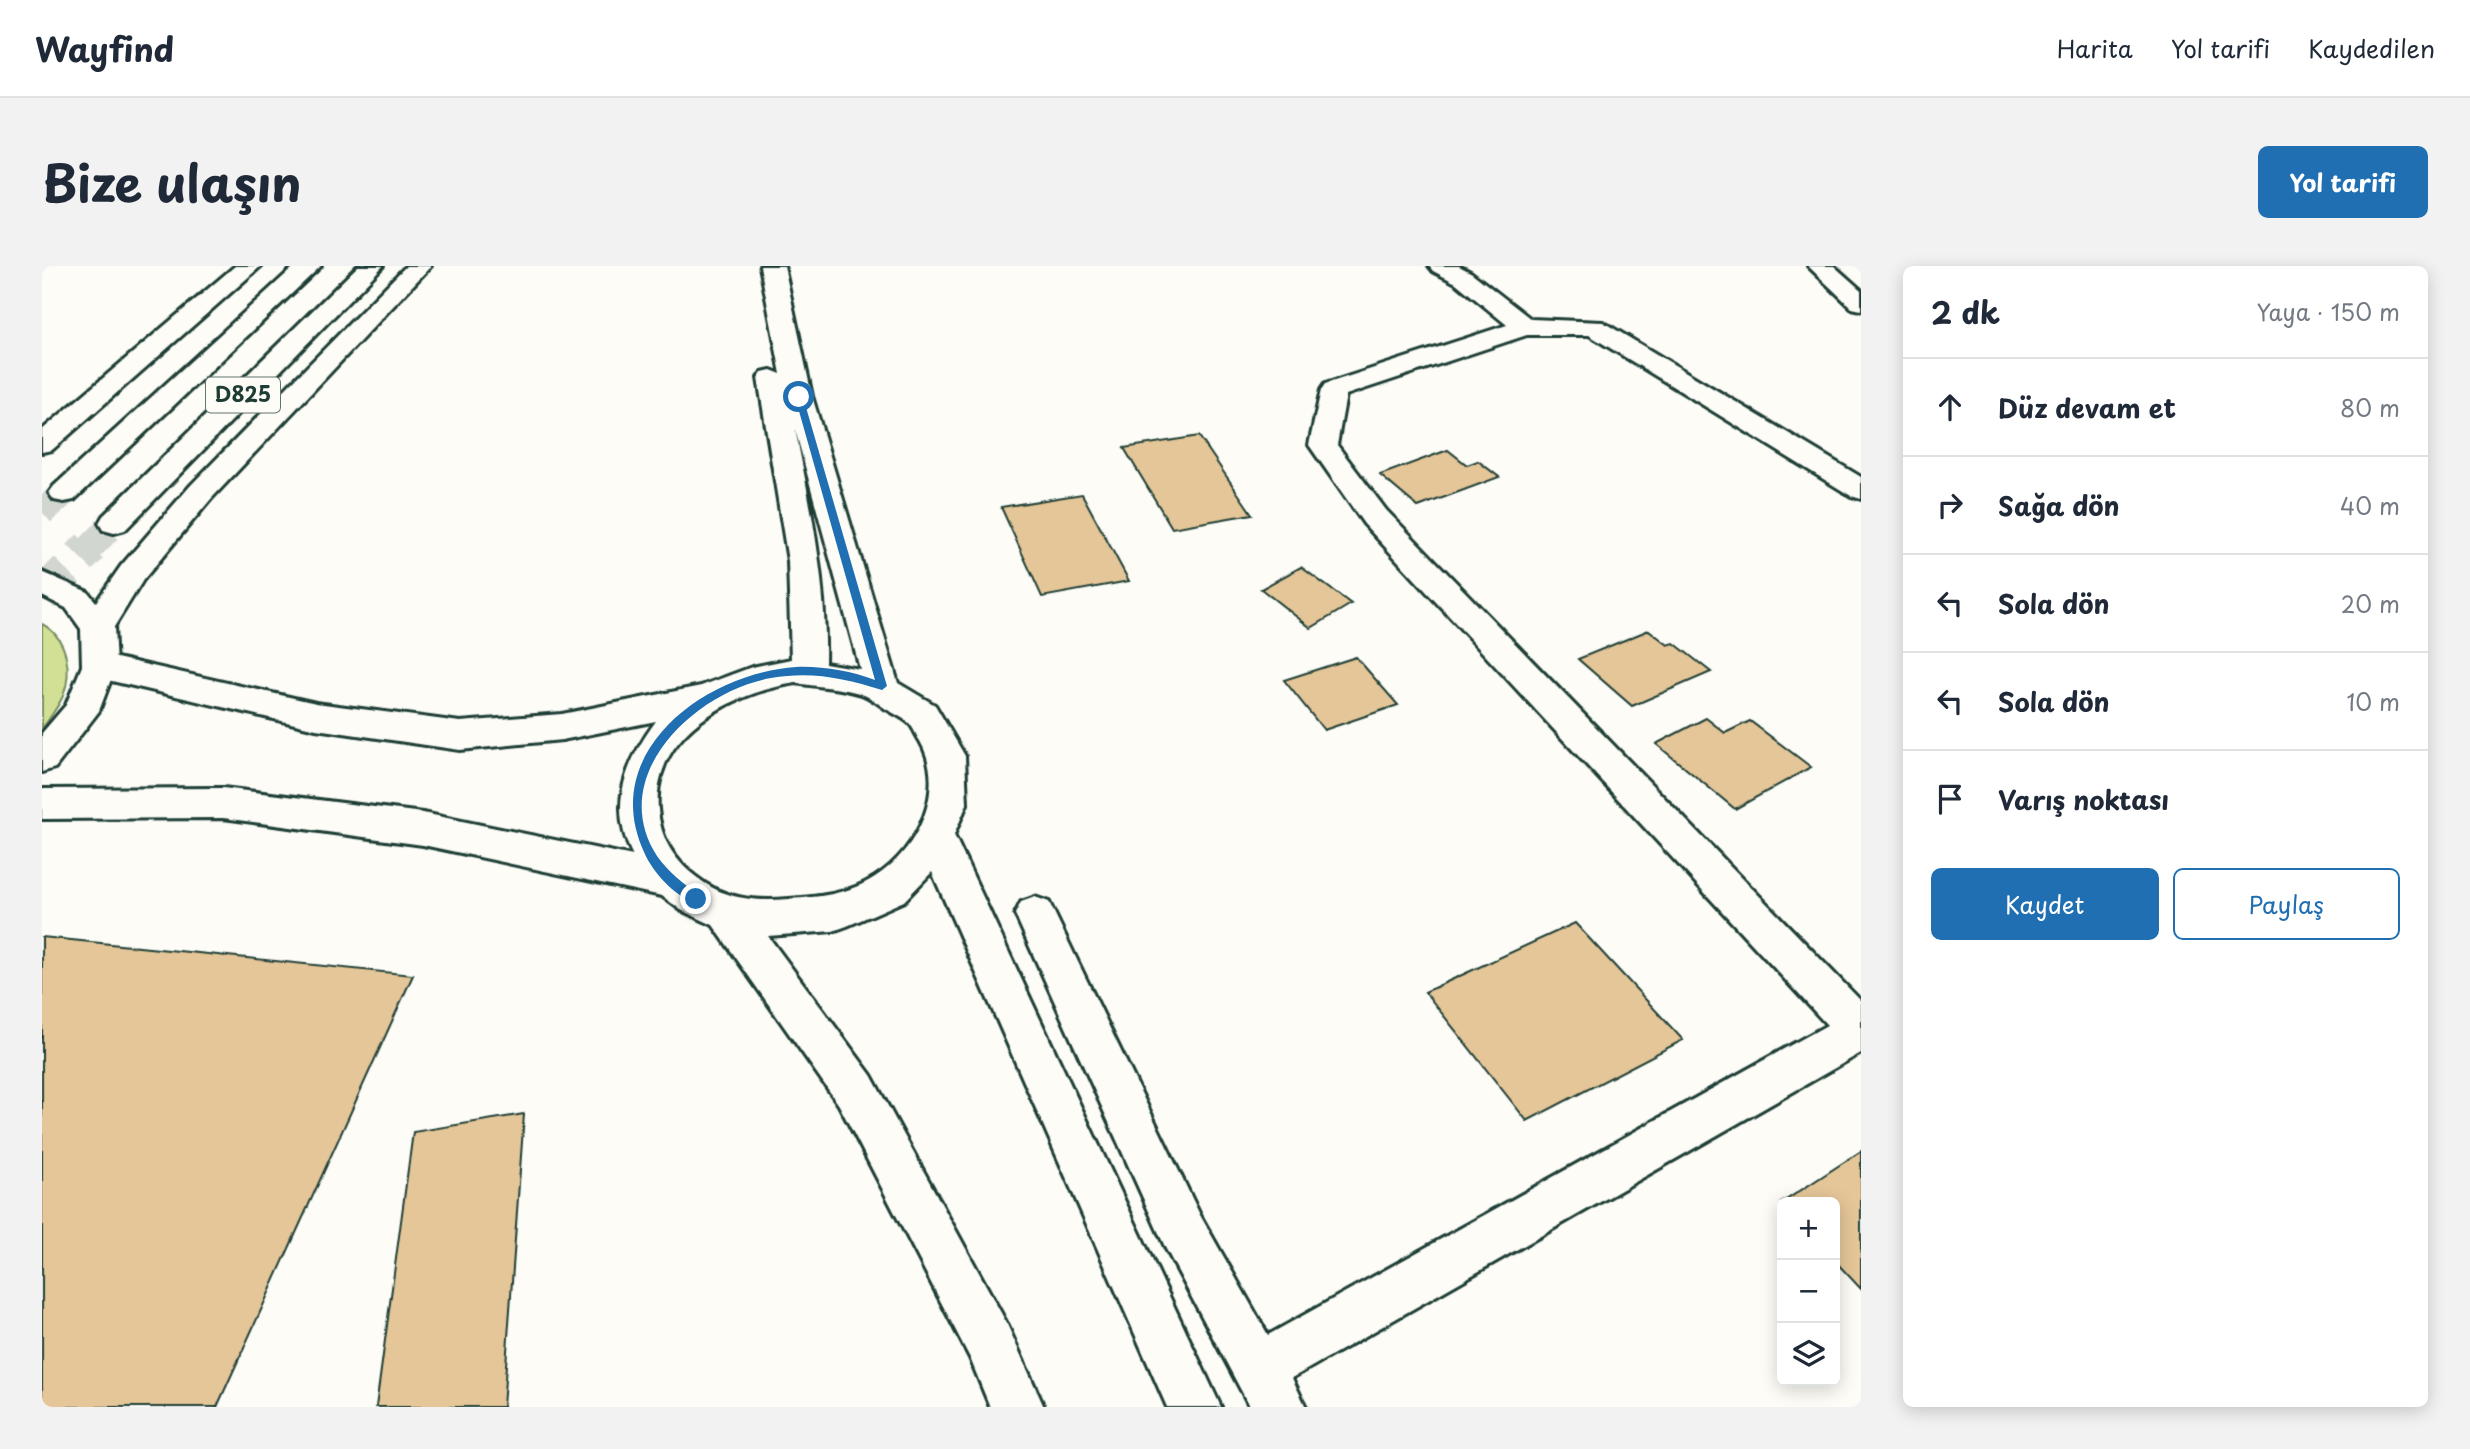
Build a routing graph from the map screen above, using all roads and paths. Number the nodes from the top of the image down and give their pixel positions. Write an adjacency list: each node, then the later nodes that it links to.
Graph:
1 (249, 266): 11 (main road)
2 (309, 266): 13 (main road, D825)
3 (371, 266): 14 (main road, D825)
4 (419, 266): 16 (main road)
5 (751, 266): 18 (main road)
6 (772, 266): 19 (main road)
7 (1441, 266): 10 (main road)
8 (1820, 266): 9 (main road)
9 (1861, 303)
10 (1525, 327): 12 (main road); 27 (main road)
11 (42, 444)
12 (1861, 490)
13 (64, 493)
14 (114, 523)
15 (42, 583): 16 (main road)
16 (97, 627): 17 (main road)
17 (99, 666): 20 (main road); 21 (main road)
18 (808, 671): 19 (main road); 20 (main road)
19 (882, 686): 23 (main road)
20 (710, 696): 24 (main road)
21 (42, 758)
22 (42, 804): 24 (main road)
23 (937, 840): 25 (main road); 30 (main road)
24 (671, 881): 25 (main road)
25 (727, 912): 29 (main road)
26 (1035, 914): 28 (main road)
27 (1861, 1030): 28 (main road)
28 (1269, 1388)
29 (1017, 1407)
30 (1194, 1407)

